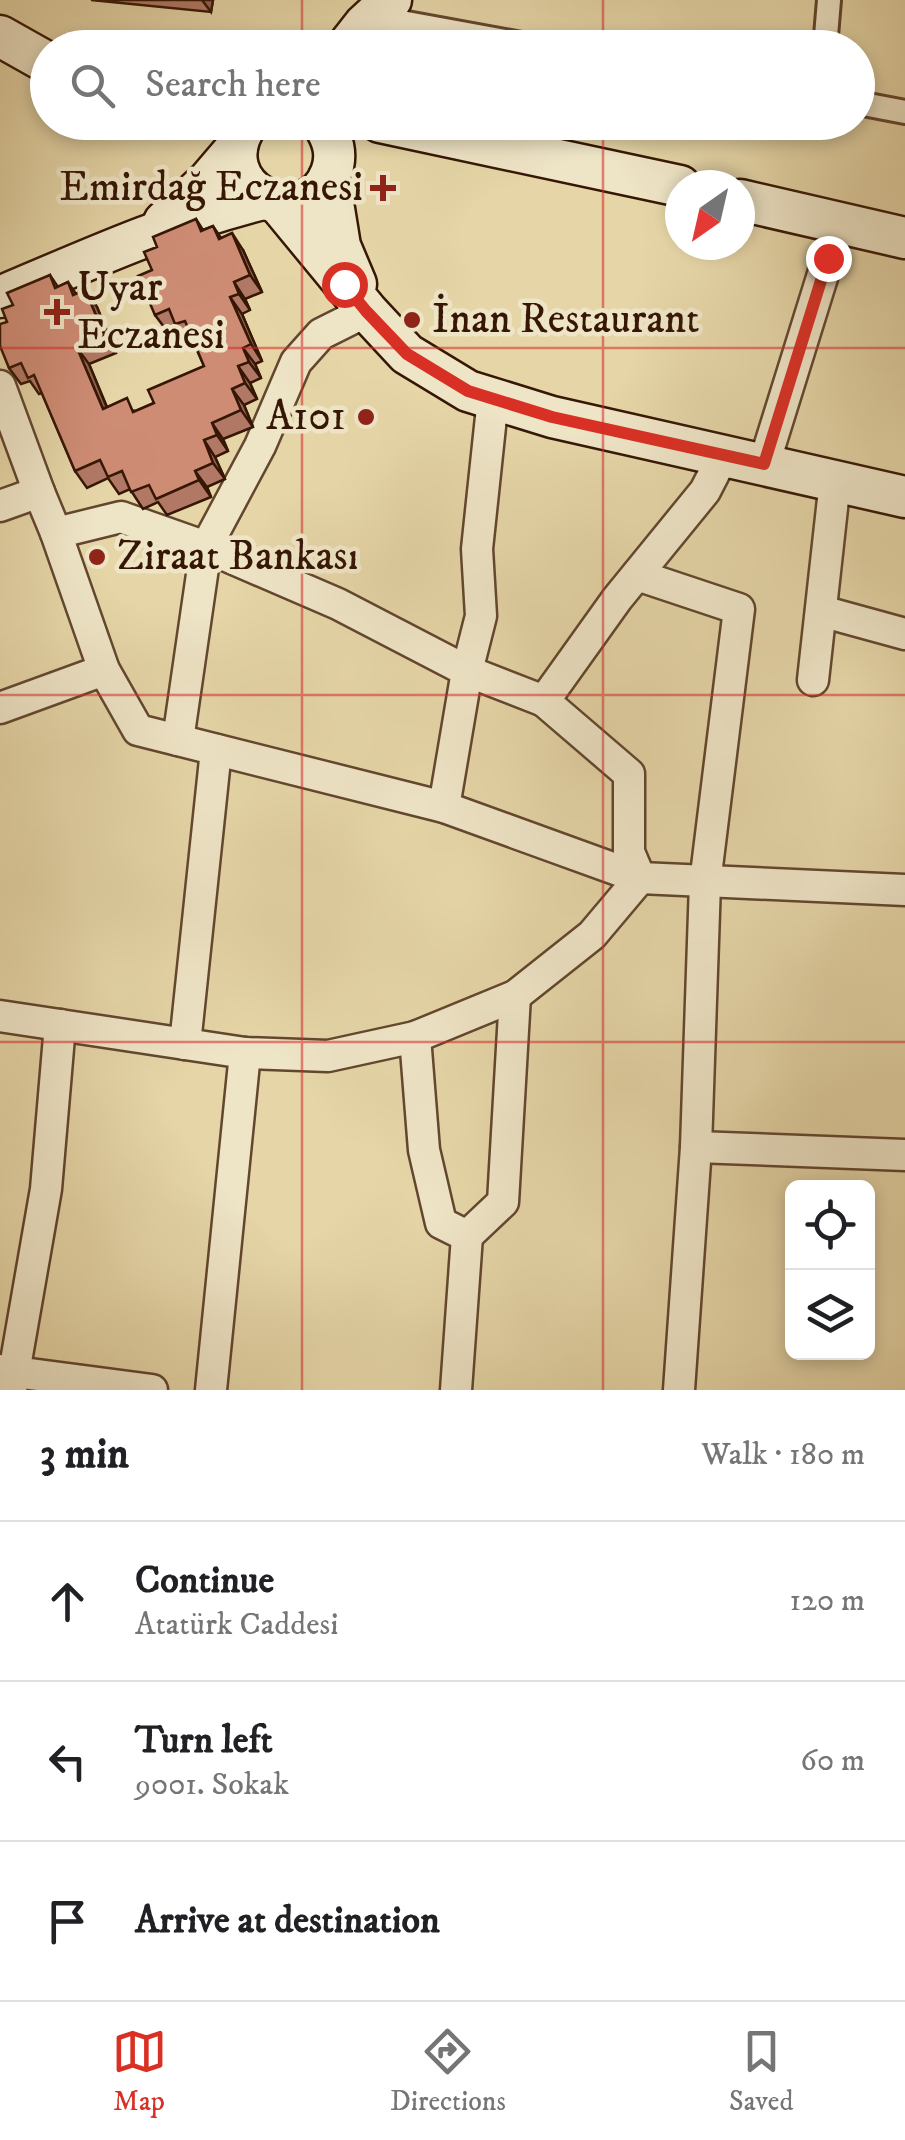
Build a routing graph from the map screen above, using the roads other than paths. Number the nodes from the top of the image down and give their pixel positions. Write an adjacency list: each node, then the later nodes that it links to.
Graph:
1 (829, 0): 2 (street)
2 (826, 30)
3 (0, 36): 4 (main road)
4 (30, 53)
5 (875, 106): 6 (street)
6 (905, 112)
7 (239, 140): 17 (main road)
8 (242, 140): 14 (main road)
9 (332, 140): 12 (main road)
10 (339, 140): 12 (main road)
11 (464, 140): 13 (main road)
12 (332, 170): 14 (main road); 20 (main road)
13 (665, 183)
14 (270, 201): 17 (main road); 20 (main road)
15 (755, 203): 16 (main road)
16 (839, 223): 18 (main road); 24 (street)
17 (154, 232): 19 (main road)
18 (905, 238)
19 (0, 297)
20 (366, 311): 22 (main road); 30 (street)
21 (0, 386): 26 (street)
22 (493, 398): 23 (main road); 35 (street)
23 (724, 454): 24 (main road); 31 (street)
24 (764, 464): 25 (main road)
25 (835, 481): 27 (main road); 32 (street)
26 (39, 492): 28 (street); 29 (street)
27 (905, 497)
28 (0, 506)
29 (56, 533): 30 (street); 34 (street)
30 (206, 547): 35 (street); 39 (street)
31 (637, 575): 37 (street); 43 (street)
32 (821, 611): 33 (street); 36 (street)
33 (905, 634)
34 (104, 670): 38 (street); 39 (street)
35 (467, 670): 37 (street); 41 (street)
36 (813, 680)
37 (544, 701): 42 (street)
38 (0, 708)
39 (178, 740): 40 (street)
40 (216, 750): 41 (street); 49 (street)
41 (444, 807): 42 (street)
42 (640, 878): 43 (street); 45 (street)
43 (705, 883): 44 (street); 51 (street)
44 (905, 890)
45 (515, 996): 48 (street); 53 (street)
46 (0, 1016): 47 (street)
47 (60, 1025): 49 (street); 54 (street)
48 (415, 1038): 50 (street); 53 (street)
49 (185, 1044): 50 (street)
50 (246, 1053): 56 (street)
51 (696, 1147): 52 (street); 58 (street)
52 (905, 1155)
53 (467, 1236): 57 (street)
54 (8, 1377): 55 (street)
55 (152, 1390)
56 (211, 1390)
57 (456, 1390)
58 (679, 1390)

